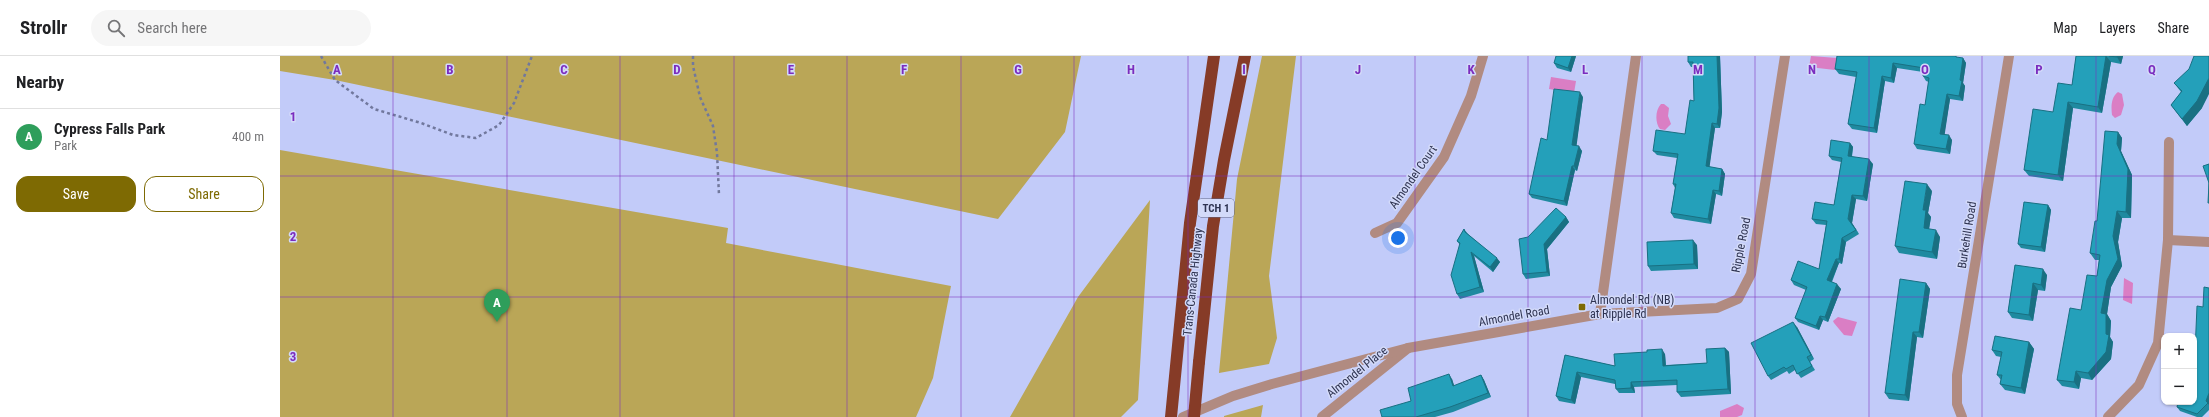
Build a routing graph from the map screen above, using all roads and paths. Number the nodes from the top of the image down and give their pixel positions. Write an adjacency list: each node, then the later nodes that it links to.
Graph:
1 (321, 56): 2 (path)
2 (532, 56)
3 (693, 56): 11 (path)
4 (1214, 56): 17 (highway, Trans-Canada Highway / TCH 1)
5 (1245, 56): 19 (highway, Trans-Canada Highway / TCH 1, bridge)
6 (1483, 56): 12 (street, Almondel Court)
7 (1636, 56): 15 (street)
8 (1785, 56): 15 (street, Ripple Road)
9 (2010, 56): 21 (street, Burkehill Road)
10 (2169, 142): 13 (street)
11 (718, 195)
12 (1375, 233)
13 (2168, 240): 14 (street); 22 (street)
14 (2209, 242)
15 (1600, 314): 16 (street, Almondel Road)
16 (1408, 348): 18 (street, Almondel Road); 20 (street, Almondel Place)
17 (1171, 417)
18 (1183, 417)
19 (1194, 417)
20 (1322, 417)
21 (1962, 417)
22 (2108, 417)

